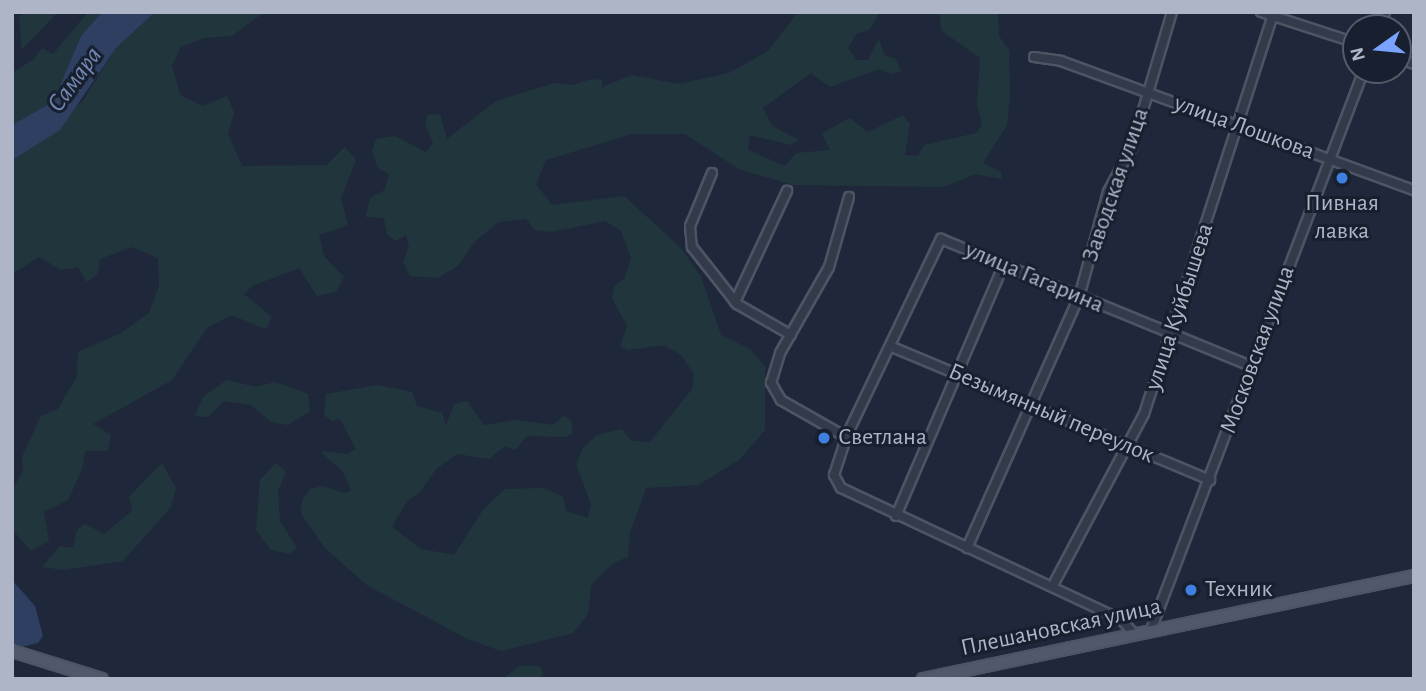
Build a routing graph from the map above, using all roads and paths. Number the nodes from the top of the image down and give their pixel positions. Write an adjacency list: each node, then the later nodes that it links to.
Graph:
1 (1172, 12): 7 (street, Заводская улица)
2 (1261, 12): 3 (street)
3 (1274, 14): 4 (street); 8 (street, улица Куйбышева)
4 (1342, 38)
5 (1034, 57): 7 (street, улица Лошкова)
6 (1359, 84): 9 (street, Московская улица)
7 (1148, 93): 8 (street, улица Лошкова); 15 (street, Заводская улица)
8 (1238, 127): 9 (street, улица Лошкова); 18 (street, улица Куйбышева)
9 (1330, 160): 11 (street, улица Лошкова); 20 (street, Московская улица)
10 (712, 173): 16 (street)
11 (1414, 190)
12 (787, 191): 16 (street)
13 (849, 197): 17 (street)
14 (1003, 266): 15 (street, улица Гагарина); 19 (street, улица Гагарина); 21 (street)
15 (1079, 297): 18 (street, улица Гагарина); 22 (street, Заводская улица)
16 (735, 302): 17 (street)
17 (791, 335): 23 (street)
18 (1171, 336): 20 (street, улица Гагарина); 24 (street, улица Куйбышева)
19 (892, 347): 21 (street, Безымянный переулок); 23 (street, улица Гагарина)
20 (1250, 366): 25 (street, Московская улица)
21 (958, 375): 22 (street, Безымянный переулок); 26 (street)
22 (1029, 405): 24 (street, Безымянный переулок); 27 (street, Заводская улица)
23 (846, 437): 26 (street, улица Гагарина)
24 (1127, 447): 25 (street, Безымянный переулок); 29 (street, улица Куйбышева)
25 (1210, 480): 30 (street, Московская улица)
26 (895, 516): 27 (street)
27 (967, 548): 29 (street)
28 (1414, 576): 30 (main road, Плешановская улица)
29 (1052, 587): 31 (street)
30 (1152, 630): 31 (main road, Плешановская улица)
31 (1134, 634): 34 (main road, Плешановская улица)
32 (12, 651): 33 (main road)
33 (102, 679)
34 (923, 679)

